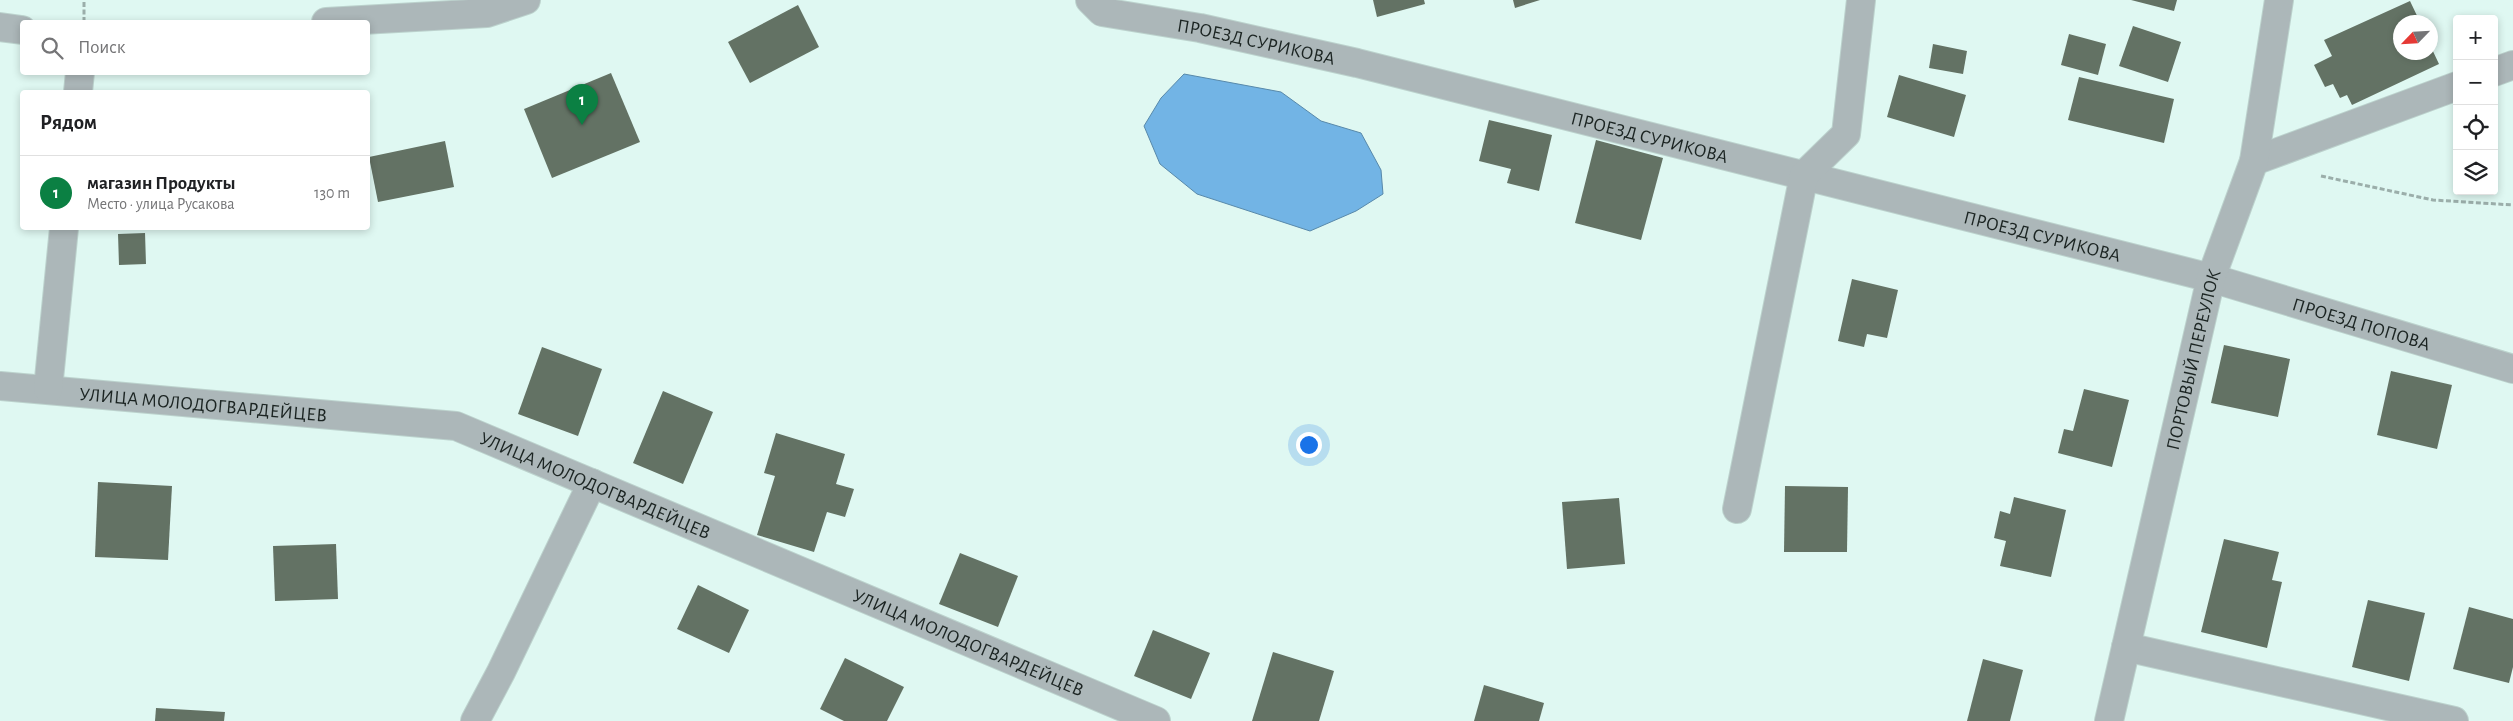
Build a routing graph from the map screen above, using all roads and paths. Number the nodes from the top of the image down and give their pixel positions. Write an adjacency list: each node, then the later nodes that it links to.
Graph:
1 (84, 0): 6 (path)
2 (526, 0): 7 (street)
3 (1090, 0): 16 (street, ПРОЕЗД СУРИКОВА)
4 (1861, 0): 16 (street)
5 (2279, 0): 15 (street, ПОРТОВЫЙ ПЕРЕУЛОК)
6 (84, 20)
7 (362, 20)
8 (0, 27): 9 (street)
9 (20, 30)
10 (2513, 65): 11 (street)
11 (2498, 71)
12 (80, 75): 14 (street)
13 (2453, 87): 15 (street)
14 (78, 90)
15 (2254, 162): 20 (street, ПОРТОВЫЙ ПЕРЕУЛОК)
16 (1804, 175): 20 (street, ПРОЕЗД СУРИКОВА); 25 (street)
17 (2320, 176): 18 (path)
18 (2513, 205)
19 (64, 230): 23 (street)
20 (2211, 278): 21 (street, ПРОЕЗД ПОПОВА); 26 (street, ПОРТОВЫЙ ПЕРЕУЛОК)
21 (2513, 369)
22 (0, 386): 23 (street, УЛИЦА МОЛОДОГВАРДЕЙЦЕВ)
23 (48, 389): 24 (street, УЛИЦА МОЛОДОГВАРДЕЙЦЕВ)
24 (592, 483): 27 (street); 28 (street, УЛИЦА МОЛОДОГВАРДЕЙЦЕВ)
25 (1737, 509)
26 (2126, 647): 29 (street, ПОРТОВЫЙ ПЕРЕУЛОК); 30 (street)
27 (475, 721)
28 (1156, 721)
29 (2109, 721)
30 (2454, 721)

